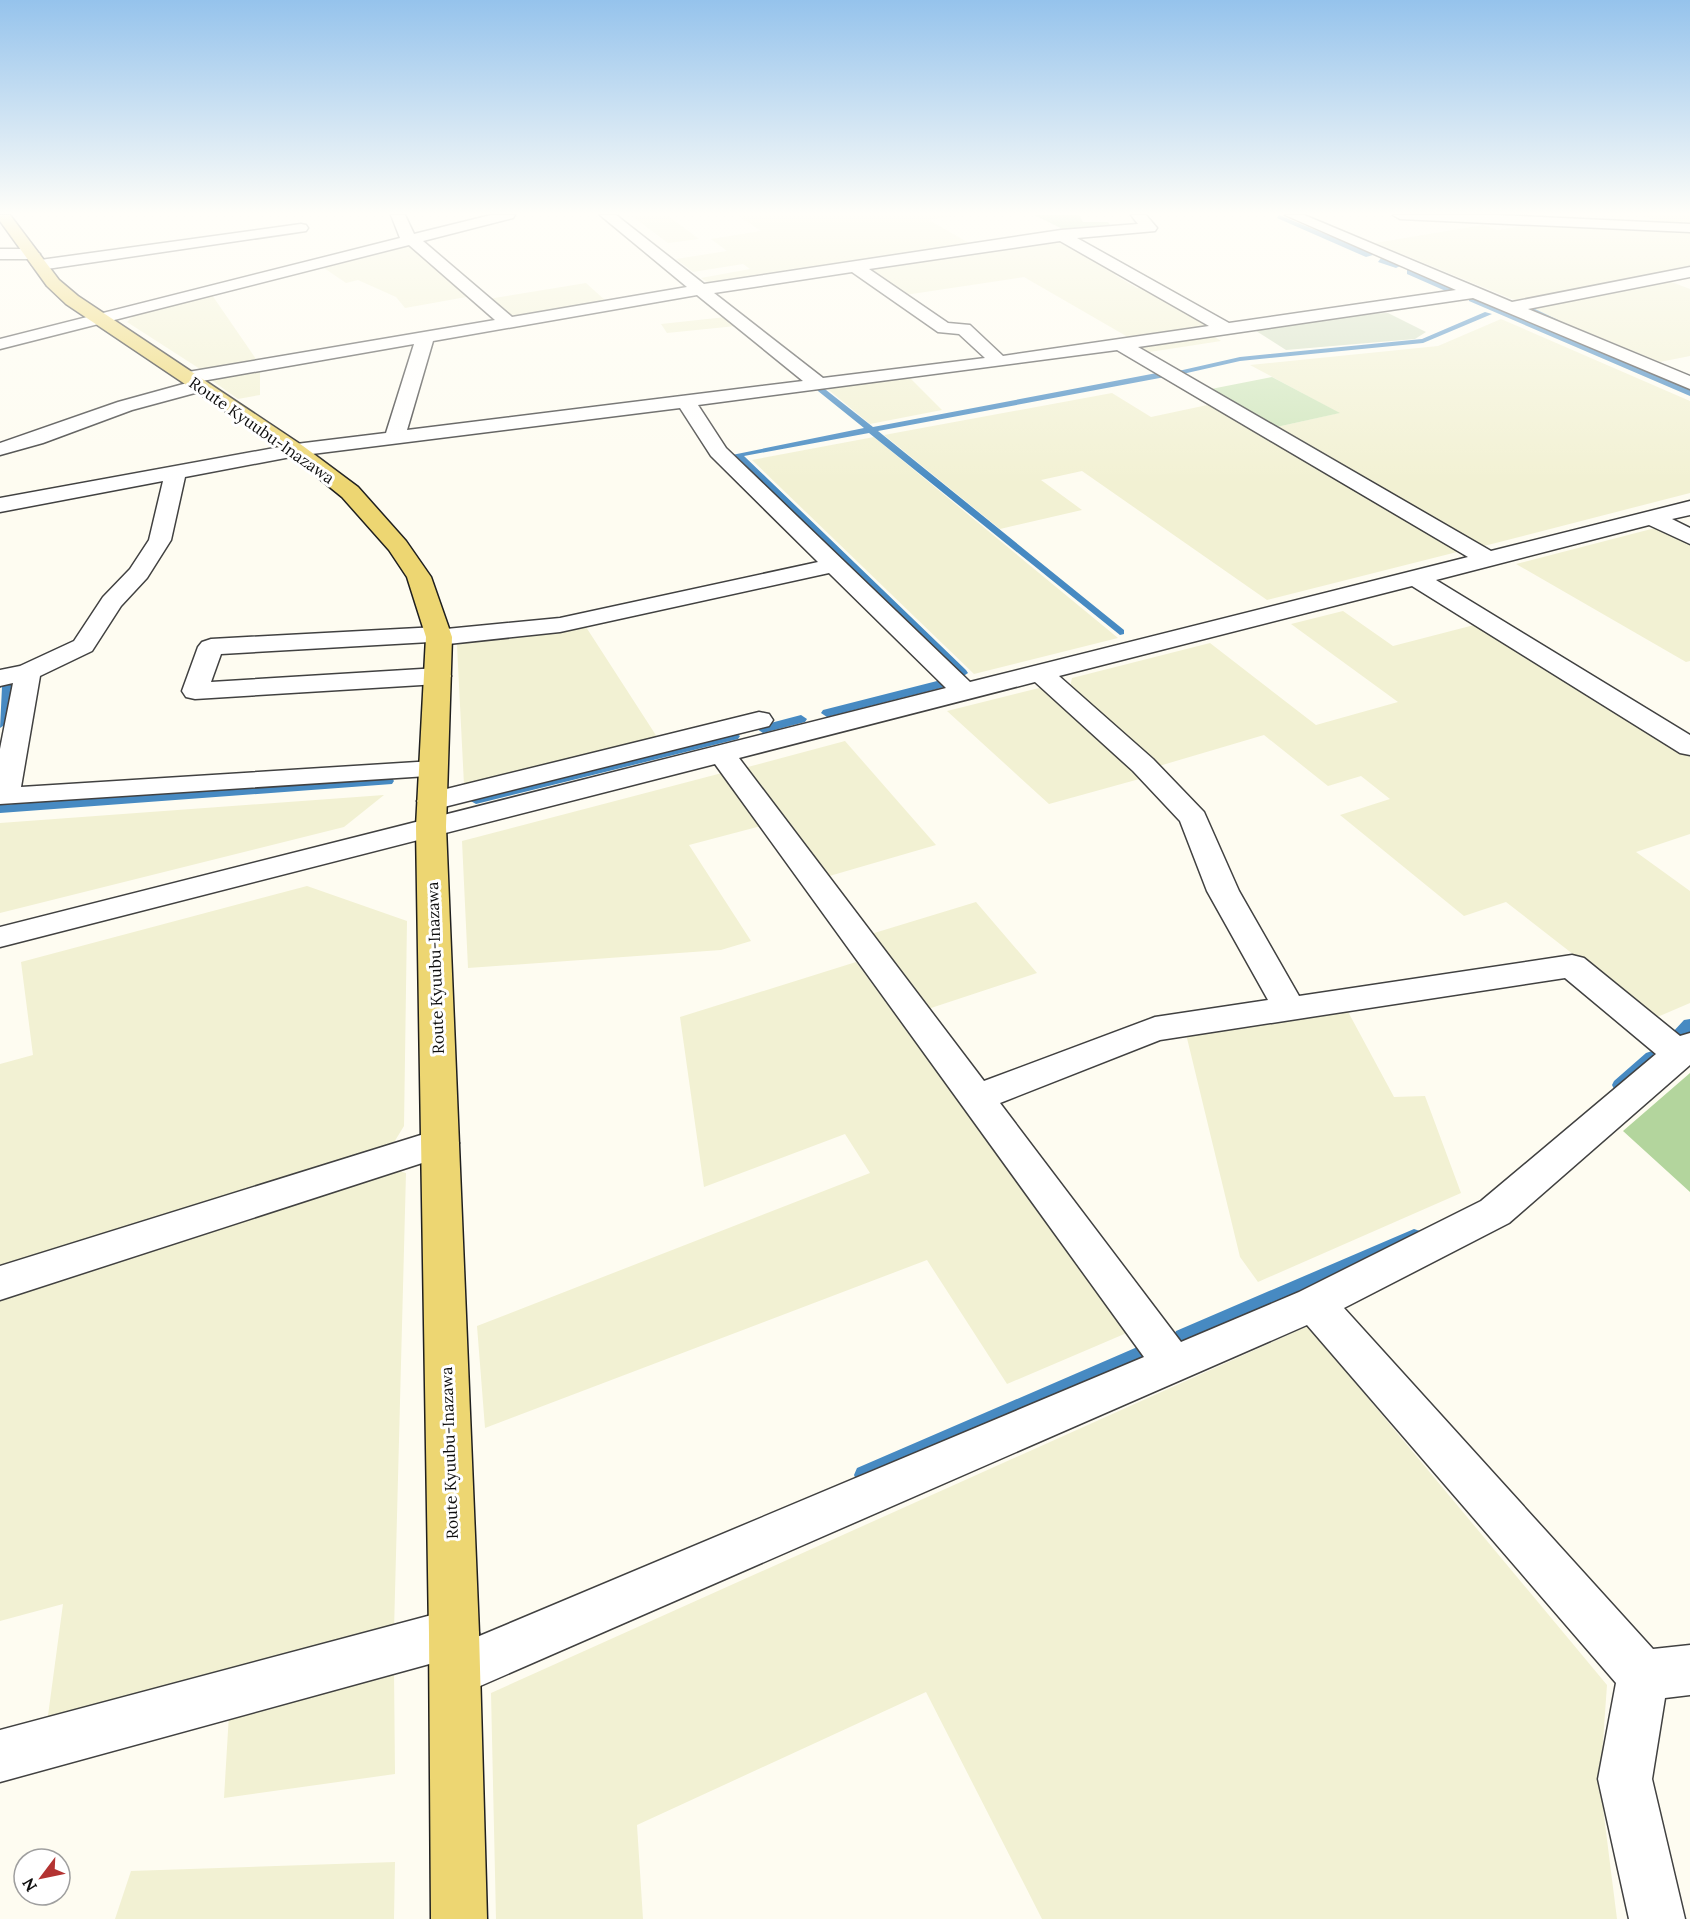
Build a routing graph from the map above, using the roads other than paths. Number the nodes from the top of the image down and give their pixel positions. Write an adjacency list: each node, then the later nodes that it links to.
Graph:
1 (79, 305): 12 (main road, Route Kyuubu-Inazawa)
2 (156, 305): 12 (street)
3 (488, 305): 13 (street)
4 (616, 305): 13 (street)
5 (718, 305): 21 (street)
6 (910, 305): 18 (street)
7 (1184, 305): 14 (street)
8 (1392, 305): 14 (street)
9 (1505, 305): 11 (street)
10 (1524, 305): 11 (street)
11 (1511, 307): 20 (street)
12 (102, 319): 16 (street); 19 (main road, Route Kyuubu-Inazawa)
13 (509, 323): 15 (street)
14 (1227, 329): 17 (street)
15 (425, 338): 19 (street); 23 (street)
16 (0, 344)
17 (1120, 344): 18 (street); 31 (street)
18 (999, 362): 21 (street)
19 (193, 382): 24 (street); 25 (main road, Route Kyuubu-Inazawa)
20 (1690, 383)
21 (818, 384): 22 (street)
22 (685, 401): 23 (street); 32 (street)
23 (395, 437): 25 (street)
24 (0, 449)
25 (296, 450): 26 (street); 34 (main road, Route Kyuubu-Inazawa)
26 (176, 472): 27 (street); 35 (street)
27 (0, 505)
28 (1690, 508): 29 (street)
29 (1652, 518): 30 (street); 31 (street)
30 (1690, 537)
31 (1488, 559): 33 (street)
32 (835, 565): 34 (street); 39 (street)
33 (1416, 578): 36 (street); 40 (street)
34 (438, 635): 37 (main road, Route Kyuubu-Inazawa); 37 (street)
35 (28, 672): 38 (street); 42 (street)
36 (1040, 673): 39 (street); 45 (street)
37 (438, 676): 42 (main road, Route Kyuubu-Inazawa)
38 (0, 678)
39 (956, 682): 41 (street); 43 (street)
40 (1690, 747)
41 (722, 753): 43 (street); 47 (street)
42 (433, 769): 43 (main road, Route Kyuubu-Inazawa)
43 (432, 814): 44 (street); 48 (main road, Route Kyuubu-Inazawa)
44 (0, 937)
45 (1290, 1009): 46 (street); 47 (street)
46 (1685, 1050): 50 (street)
47 (976, 1098): 51 (street)
48 (440, 1143): 49 (street); 52 (main road, Route Kyuubu-Inazawa)
49 (0, 1283)
50 (1314, 1304): 51 (street); 53 (street)
51 (1173, 1364): 52 (street)
52 (454, 1653): 54 (street); 55 (main road, Route Kyuubu-Inazawa)
53 (1666, 1673): 56 (street)
54 (0, 1756)
55 (459, 1919)
56 (1657, 1919)

